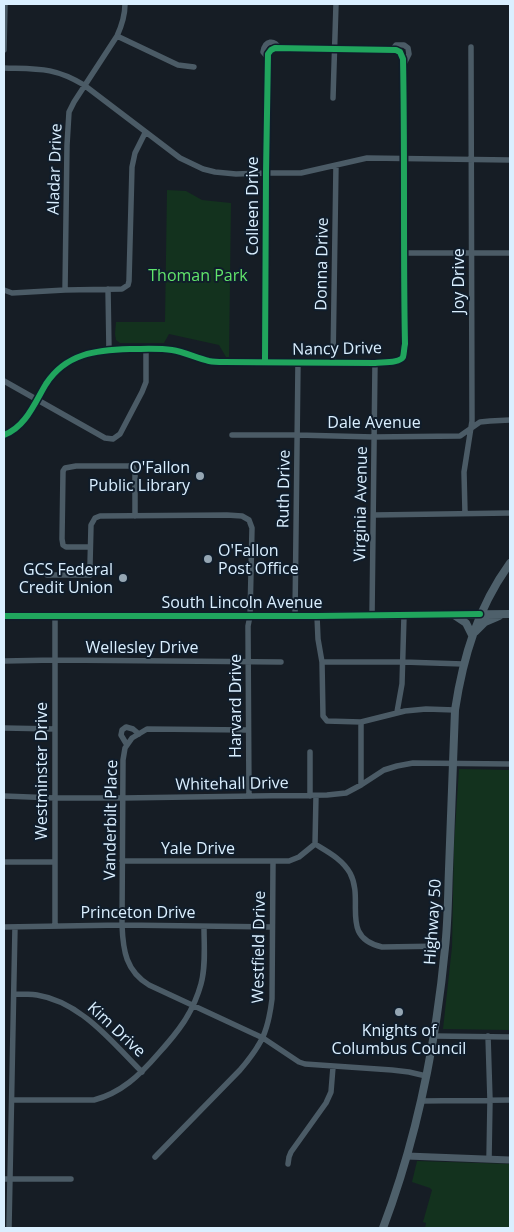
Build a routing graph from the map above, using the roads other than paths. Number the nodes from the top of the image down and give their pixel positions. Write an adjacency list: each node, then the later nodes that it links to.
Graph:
1 (5, 4): 7 (street)
2 (125, 4): 4 (street, Aladar Drive)
3 (336, 4): 8 (street)
4 (117, 36): 12 (street); 14 (street, Aladar Drive)
5 (471, 47): 18 (street, Joy Drive)
6 (280, 49): 8 (street); 10 (street, Colleen Drive); 10 (street)
7 (4, 50)
8 (334, 50): 9 (street); 15 (street)
9 (392, 50): 11 (street, Nancy Drive); 11 (street, Nancy Drive)
10 (268, 58): 21 (street, Colleen Drive)
11 (403, 63): 17 (street, Nancy Drive)
12 (194, 67)
13 (4, 68): 14 (street)
14 (84, 86): 16 (street); 27 (street, Aladar Drive)
15 (333, 98)
16 (145, 133): 21 (street); 25 (street)
17 (404, 159): 18 (street); 20 (street); 22 (street, Nancy Drive)
18 (472, 160): 19 (street); 23 (street, Joy Drive)
19 (510, 160)
20 (336, 165): 21 (street); 31 (street, Donna Drive)
21 (266, 172): 30 (street, Colleen Drive)
22 (403, 253): 23 (street); 33 (street, Nancy Drive)
23 (471, 253): 24 (street); 37 (street, Joy Drive)
24 (510, 253)
25 (108, 289): 27 (street); 29 (street)
26 (4, 290): 27 (street)
27 (65, 290)
28 (146, 349): 29 (street, Nancy Drive); 30 (street, Nancy Drive); 35 (street)
29 (109, 350): 35 (street, Nancy Drive)
30 (265, 362): 32 (street, Nancy Drive)
31 (333, 362): 32 (street, Nancy Drive); 33 (street, Nancy Drive)
32 (298, 363): 40 (street, Ruth Drive)
33 (375, 363): 41 (street, Virginia Avenue)
34 (4, 381): 35 (street)
35 (37, 400): 38 (street, Nancy Drive)
36 (510, 420): 37 (street, Dale Avenue)
37 (470, 429): 41 (street, Dale Avenue); 42 (street, Joy Drive)
38 (4, 435)
39 (232, 435): 40 (street, Dale Avenue)
40 (298, 435): 41 (street, Dale Avenue); 57 (street, Ruth Drive)
41 (374, 437): 44 (street, Virginia Avenue)
42 (465, 513): 43 (street); 44 (street)
43 (510, 513)
44 (374, 515): 59 (street, Virginia Avenue)
45 (135, 516): 46 (street); 46 (street); 56 (street, Harvard Drive)
46 (90, 547): 48 (street)
47 (510, 563): 51 (main road, Highway 50)
48 (90, 565)
49 (47, 575): 50 (street)
50 (90, 575)
51 (480, 614): 52 (main road, South Lincoln Avenue); 53 (main road, South Lincoln Avenue); 61 (main road, Highway 50)
52 (508, 614): 61 (main road)
53 (453, 615): 60 (main road, South Lincoln Avenue); 61 (main road)
54 (4, 616): 55 (main road, South Lincoln Avenue)
55 (55, 616): 56 (main road, South Lincoln Avenue); 62 (street, Westminster Drive)
56 (250, 616): 57 (main road, South Lincoln Avenue); 64 (street, Harvard Drive)
57 (295, 616): 58 (main road, South Lincoln Avenue)
58 (318, 616): 59 (main road, South Lincoln Avenue); 66 (street)
59 (372, 616): 60 (main road, South Lincoln Avenue)
60 (404, 616): 67 (street)
61 (472, 635): 68 (main road, Highway 50)
62 (54, 660): 63 (street, Wellesley Drive); 64 (street, Wellesley Drive); 73 (street, Westminster Drive)
63 (4, 661)
64 (249, 662): 65 (street, Wellesley Drive); 74 (street, Harvard Drive)
65 (281, 662)
66 (322, 662): 67 (street); 71 (street)
67 (403, 662): 68 (street); 70 (street)
68 (463, 664): 69 (main road, Highway 50)
69 (456, 710): 70 (street); 78 (main road, Highway 50)
70 (397, 712): 71 (street)
71 (361, 722): 80 (street)
72 (4, 728): 73 (street)
73 (55, 729): 84 (street, Westminster Drive)
74 (248, 730): 75 (street, Vanderbilt Place); 82 (street, Harvard Drive)
75 (139, 734): 76 (street, Vanderbilt Place); 76 (street, Vanderbilt Place)
76 (127, 745): 85 (street, Vanderbilt Place)
77 (310, 752): 83 (street)
78 (453, 763): 79 (street, Whitehall Drive); 80 (street, Whitehall Drive); 97 (main road, Highway 50)
79 (510, 764)
80 (361, 785): 83 (street, Whitehall Drive)
81 (4, 796): 84 (street, Whitehall Drive)
82 (249, 796): 83 (street, Whitehall Drive); 85 (street, Whitehall Drive)
83 (313, 796): 86 (street)
84 (55, 798): 85 (street, Whitehall Drive); 88 (street, Westminster Drive)
85 (123, 798): 89 (street, Vanderbilt Place)
86 (315, 844): 90 (street); 97 (street)
87 (4, 862): 88 (street)
88 (55, 862): 92 (street, Westminster Drive)
89 (122, 862): 90 (street, Yale Drive); 91 (street, Vanderbilt Place)
90 (272, 862): 96 (street, Westfield Drive)
91 (122, 925): 92 (street, Princeton Drive); 95 (street, Princeton Drive); 99 (street, Vanderbilt Place)
92 (55, 926): 94 (street, Princeton Drive)
93 (4, 927): 94 (street, Princeton Drive)
94 (15, 927): 98 (street)
95 (204, 927): 96 (street, Princeton Drive); 99 (street)
96 (272, 927): 103 (street, Westfield Drive)
97 (446, 946): 100 (main road, Highway 50)
98 (14, 994): 105 (street, Kim Drive); 107 (street)
99 (194, 1006): 103 (street, Vanderbilt Place); 105 (street)
100 (434, 1036): 101 (street); 106 (main road, Highway 50)
101 (488, 1036): 102 (street); 108 (street)
102 (510, 1037)
103 (264, 1038): 104 (street, Vanderbilt Place); 112 (street, Westfield Drive)
104 (333, 1067): 106 (street, Vanderbilt Place); 115 (street)
105 (142, 1072): 107 (street)
106 (426, 1076): 110 (main road, Highway 50)
107 (12, 1100): 116 (street)
108 (490, 1100): 109 (street); 110 (street); 113 (street)
109 (510, 1100)
110 (421, 1101): 111 (main road, Highway 50)
111 (407, 1156): 113 (street); 120 (main road, Highway 50)
112 (155, 1157)
113 (488, 1159): 114 (street)
114 (510, 1160)
115 (288, 1164)
116 (7, 1179): 117 (street); 118 (street)
117 (71, 1179)
118 (6, 1220): 119 (street)
119 (9, 1228)
120 (383, 1228)

